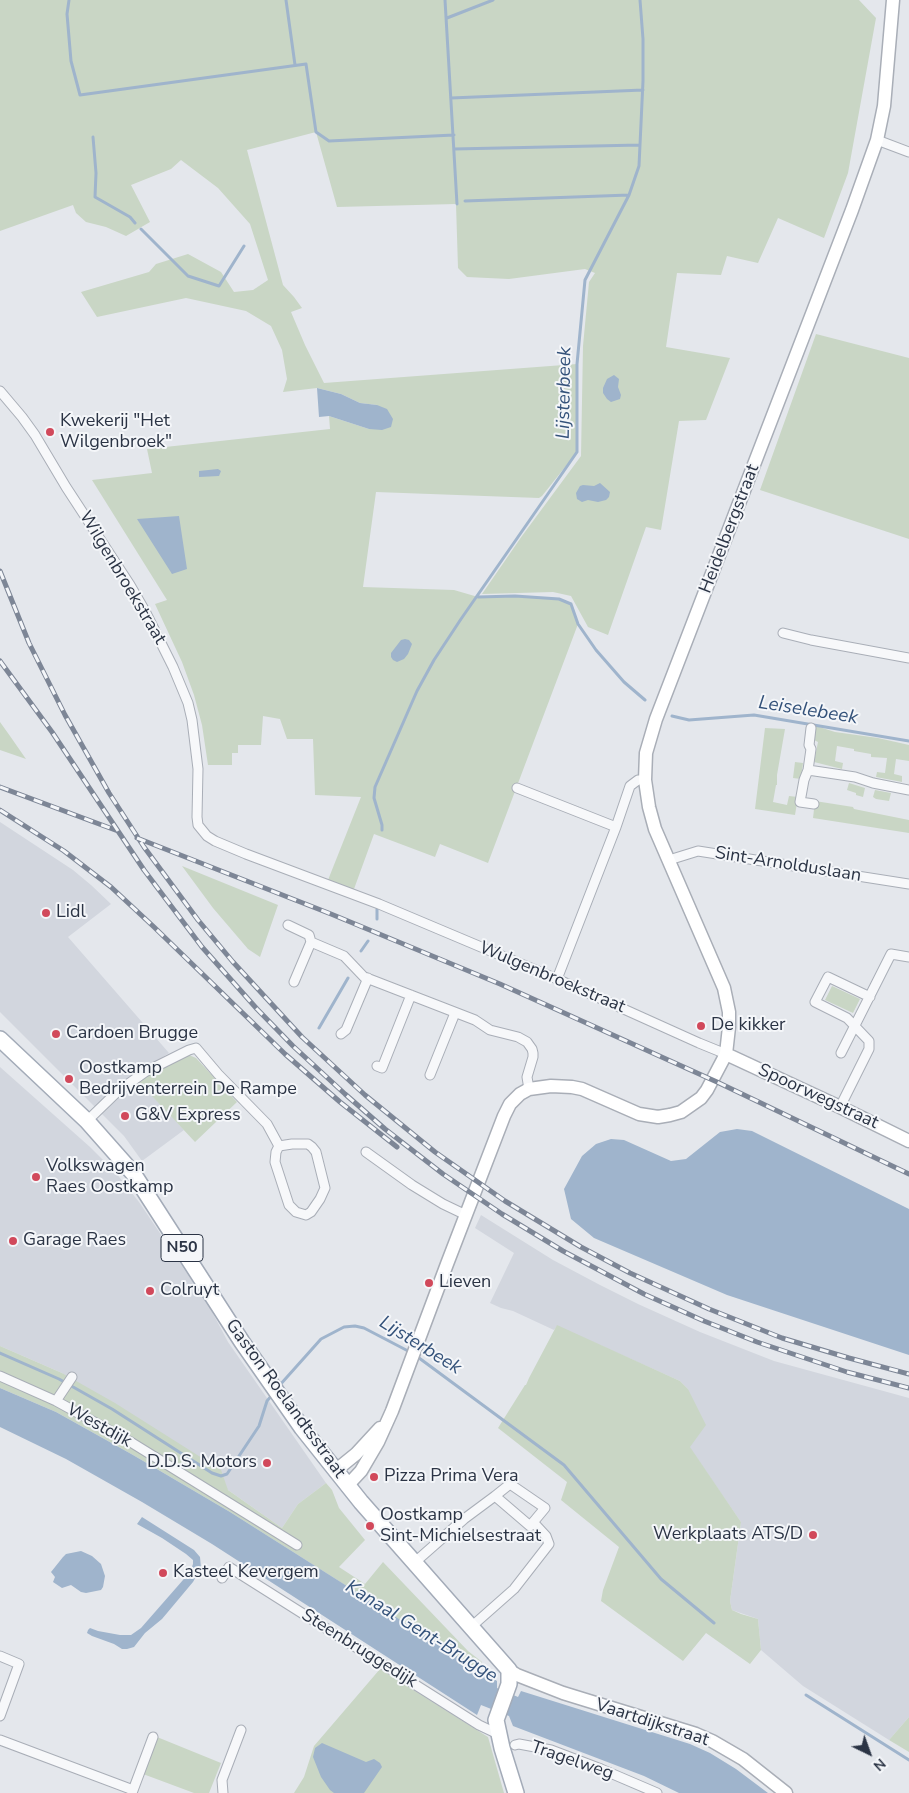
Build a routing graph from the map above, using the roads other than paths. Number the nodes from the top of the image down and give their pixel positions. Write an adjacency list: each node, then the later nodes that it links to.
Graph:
1 (893, 0): 2 (main road, Heidelbergstraat)
2 (877, 140): 3 (street); 9 (main road, Heidelbergstraat)
3 (909, 152)
4 (0, 391): 16 (street, Wilgenbroekstraat)
5 (782, 633): 6 (street)
6 (909, 658)
7 (811, 728): 8 (street)
8 (808, 770): 11 (street); 12 (street)
9 (645, 780): 13 (street); 14 (main road, Heidelbergstraat)
10 (517, 788): 13 (street)
11 (909, 790)
12 (814, 804)
13 (616, 827): 21 (street)
14 (669, 860): 15 (street, Sint-Arnolduslaan); 30 (main road, Heidelbergstraat)
15 (909, 884)
16 (378, 904): 21 (street, Wulgenbroekstraat)
17 (288, 925): 18 (street)
18 (311, 942): 20 (street); 22 (street)
19 (909, 957): 24 (street)
20 (368, 978): 23 (street); 27 (street)
21 (558, 979): 30 (street, Wulgenbroekstraat)
22 (294, 982)
23 (411, 995): 25 (street); 31 (street)
24 (870, 997): 26 (street); 26 (street)
25 (456, 1013): 32 (street); 33 (street)
26 (854, 1026): 29 (street); 34 (street)
27 (341, 1034)
28 (0, 1038): 35 (main road, Gaston Roelandtsstraat / N50)
29 (841, 1053)
30 (726, 1054): 33 (main road); 34 (main road, Spoorwegstraat)
31 (377, 1066)
32 (430, 1075)
33 (529, 1089): 39 (main road)
34 (840, 1107): 36 (main road, Spoorwegstraat)
35 (87, 1121): 37 (street); 44 (main road, Gaston Roelandtsstraat / N50)
36 (909, 1141)
37 (279, 1146): 37 (street)
38 (366, 1152): 39 (street)
39 (466, 1215): 43 (main road)
40 (0, 1376): 42 (street, Westdijk)
41 (72, 1378): 42 (street)
42 (56, 1402): 48 (street, Westdijk)
43 (392, 1412): 44 (main road); 45 (main road)
44 (336, 1471): 45 (main road, Gaston Roelandtsstraat / N50)
45 (348, 1486): 49 (main road, Gaston Roelandtsstraat / N50)
46 (495, 1496): 47 (street); 47 (street); 49 (street)
47 (533, 1522): 51 (street)
48 (297, 1544)
49 (418, 1568): 51 (main road, N50)
50 (222, 1578): 56 (street, Steenbruggedijk)
51 (471, 1627): 53 (main road, N50)
52 (0, 1656): 54 (street)
53 (509, 1670): 56 (main road); 64 (main road, Vaartdijkstraat)
54 (0, 1716)
55 (242, 1730): 61 (street)
56 (500, 1735): 62 (main road)
57 (153, 1737): 60 (street)
58 (0, 1740): 60 (street)
59 (515, 1745): 63 (street, Tragelweg)
60 (132, 1792)
61 (223, 1793)
62 (516, 1793)
63 (657, 1793)
64 (786, 1793)

